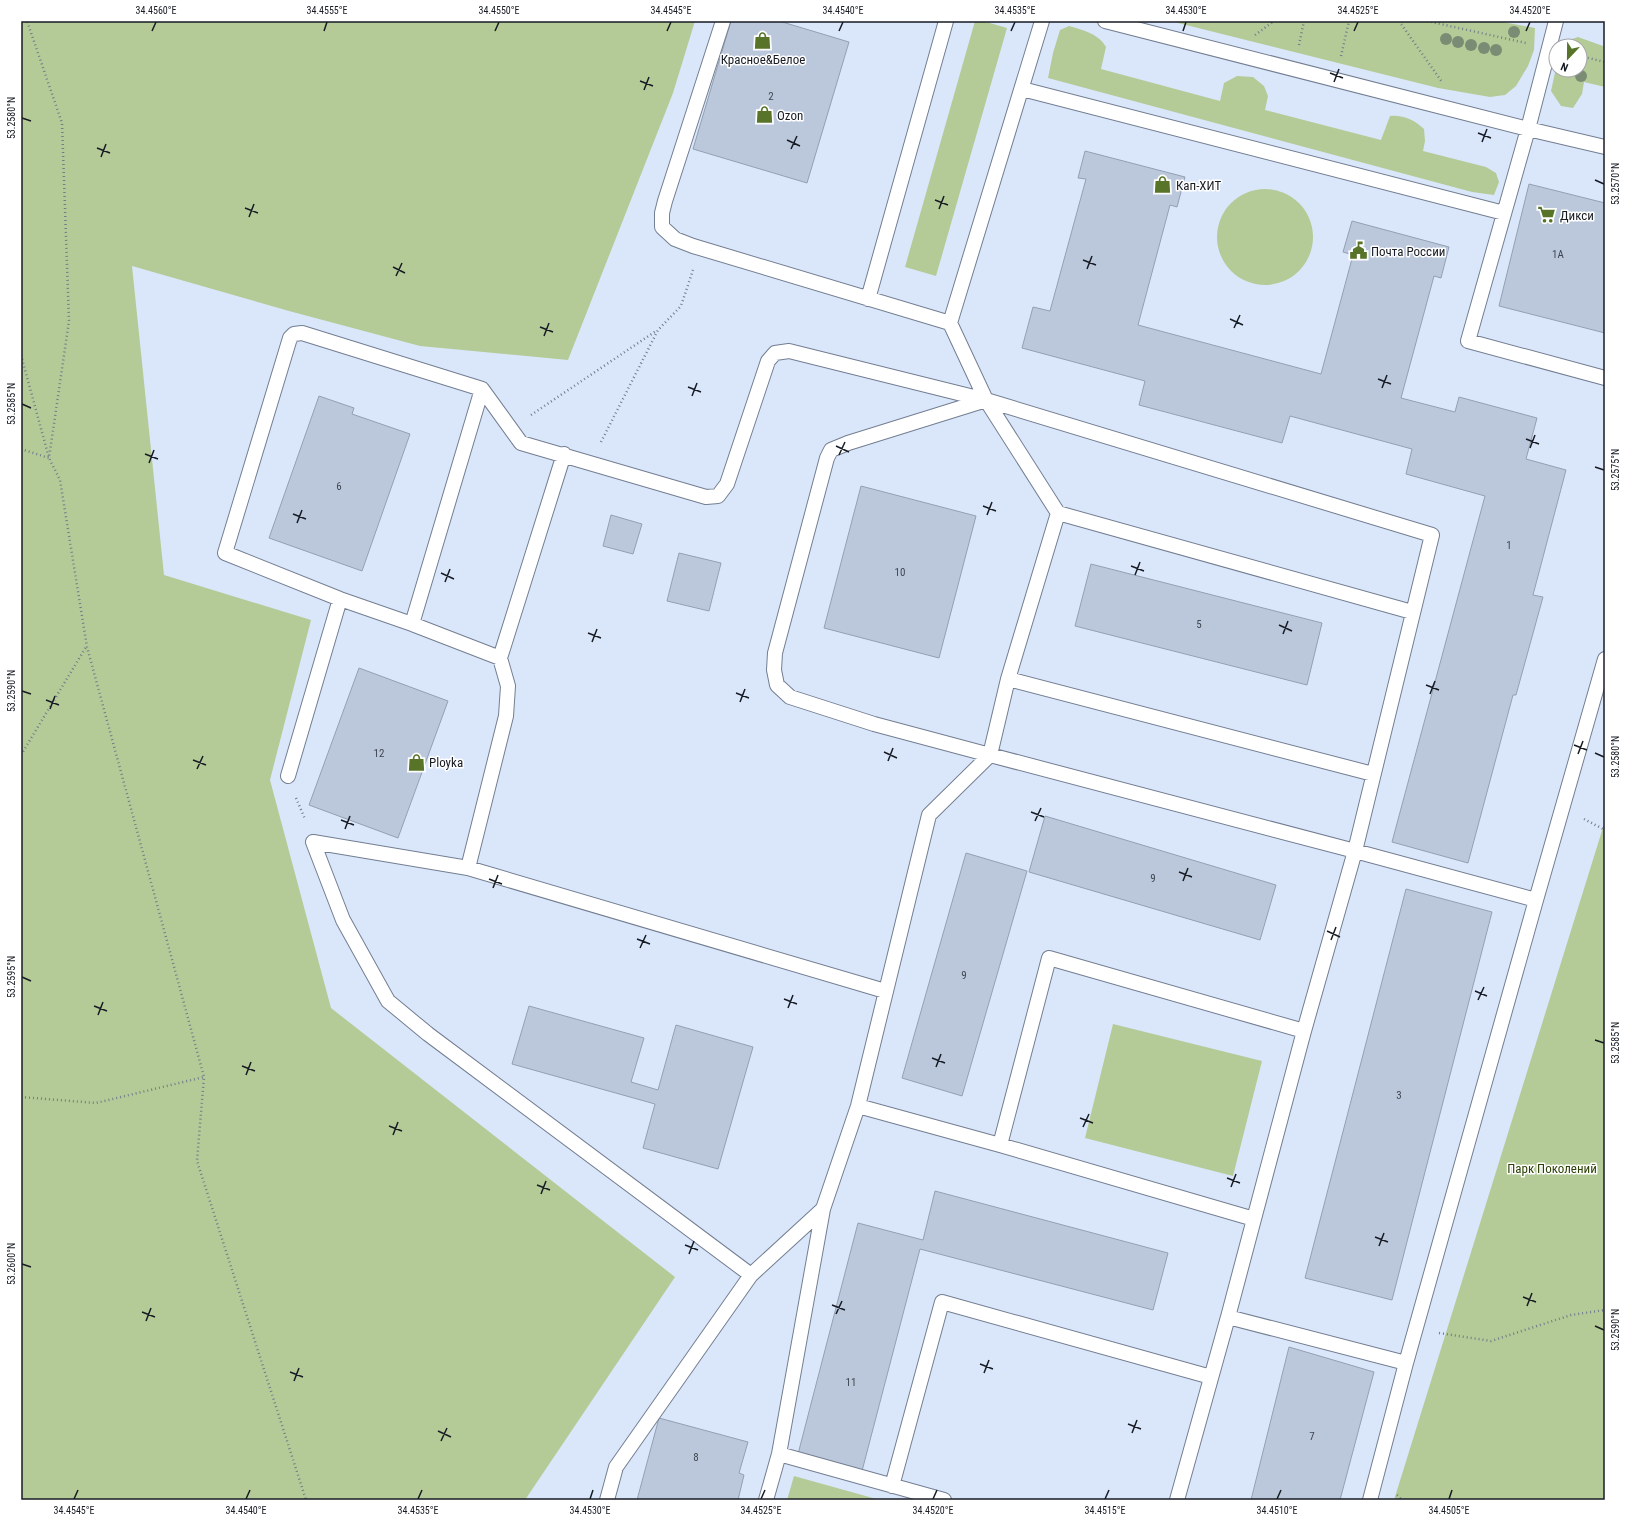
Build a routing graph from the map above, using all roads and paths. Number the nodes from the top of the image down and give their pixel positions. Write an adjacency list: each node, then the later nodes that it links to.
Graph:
1 (28, 21): 31 (path)
2 (722, 21): 20 (lane)
3 (946, 21): 21 (lane)
4 (1042, 21): 15 (lane)
5 (1104, 21): 14 (lane)
6 (1349, 21): 14 (path)
7 (1399, 21): 16 (path)
8 (1427, 21): 11 (path)
9 (1556, 21): 10 (lane)
10 (1551, 38)
11 (1548, 48): 17 (lane)
12 (1588, 58): 13 (path)
13 (1605, 62)
14 (1336, 80): 16 (lane)
15 (1022, 90): 19 (lane); 22 (lane)
16 (1463, 112): 17 (lane)
17 (1528, 129): 18 (lane); 19 (lane)
18 (1605, 147)
19 (1504, 213): 25 (lane)
20 (700, 249): 21 (lane); 23 (path)
21 (868, 299): 22 (lane)
22 (950, 323): 27 (lane)
23 (658, 330): 28 (path); 32 (path)
24 (21, 355): 31 (path)
25 (1605, 378)
26 (482, 389): 28 (lane); 34 (lane); 36 (lane)
27 (986, 400): 32 (lane); 33 (lane); 35 (lane); 42 (lane)
28 (511, 429): 30 (lane)
29 (21, 449): 31 (path)
30 (564, 454): 32 (lane); 38 (lane)
31 (49, 458): 37 (path)
32 (594, 463)
33 (1058, 512): 35 (lane); 40 (lane)
34 (340, 599): 36 (lane); 44 (lane)
35 (1412, 612): 43 (lane)
36 (412, 624): 38 (lane)
37 (87, 647): 41 (path); 51 (path)
38 (500, 658): 47 (lane)
39 (1605, 659): 48 (lane)
40 (1008, 679): 42 (lane); 43 (lane)
41 (21, 755)
42 (990, 755): 46 (lane); 49 (lane)
43 (1373, 774): 46 (lane)
44 (288, 776): 45 (path)
45 (313, 842): 47 (lane); 57 (lane)
46 (1354, 851): 48 (lane); 50 (lane)
47 (468, 868): 49 (lane)
48 (1536, 900): 60 (lane)
49 (885, 991): 53 (lane)
50 (1304, 1031): 54 (lane); 56 (lane)
51 (204, 1077): 52 (path); 65 (path)
52 (21, 1097)
53 (858, 1106): 54 (lane); 55 (lane)
54 (1000, 1146): 56 (lane)
55 (823, 1209): 57 (lane); 63 (lane)
56 (1254, 1219): 59 (lane)
57 (752, 1275): 66 (lane)
58 (1605, 1310): 60 (path)
59 (1228, 1317): 61 (lane); 62 (lane)
60 (1415, 1329): 61 (lane)
61 (1406, 1363): 70 (lane)
62 (1211, 1377): 64 (lane); 69 (lane)
63 (779, 1454): 64 (lane); 67 (lane)
64 (892, 1486): 68 (lane)
65 (306, 1500)
66 (607, 1500)
67 (766, 1500)
68 (944, 1500)
69 (1177, 1500)
70 (1370, 1500)

